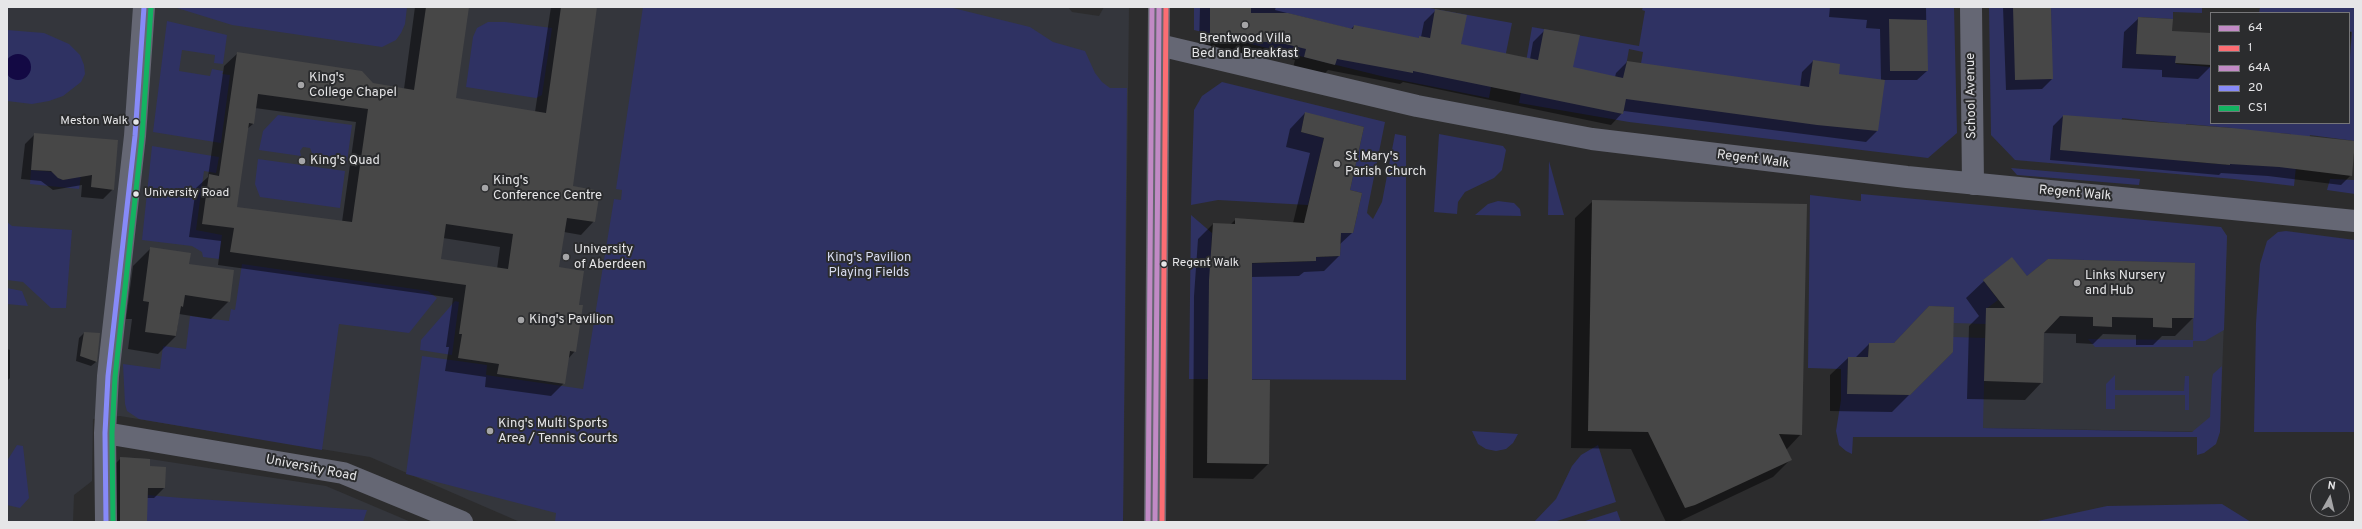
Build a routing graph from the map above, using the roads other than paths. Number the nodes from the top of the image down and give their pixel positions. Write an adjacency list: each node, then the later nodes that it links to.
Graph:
1 (144, 7): 7 (street)
2 (1159, 7): 4 (main road)
3 (1971, 7): 5 (street, School Avenue)
4 (1159, 45): 5 (street, Regent Walk); 10 (main road)
5 (1973, 184): 6 (street, Regent Walk)
6 (2355, 222)
7 (106, 433): 8 (street); 9 (street, University Road)
8 (106, 522)
9 (462, 522)
10 (1155, 522)

